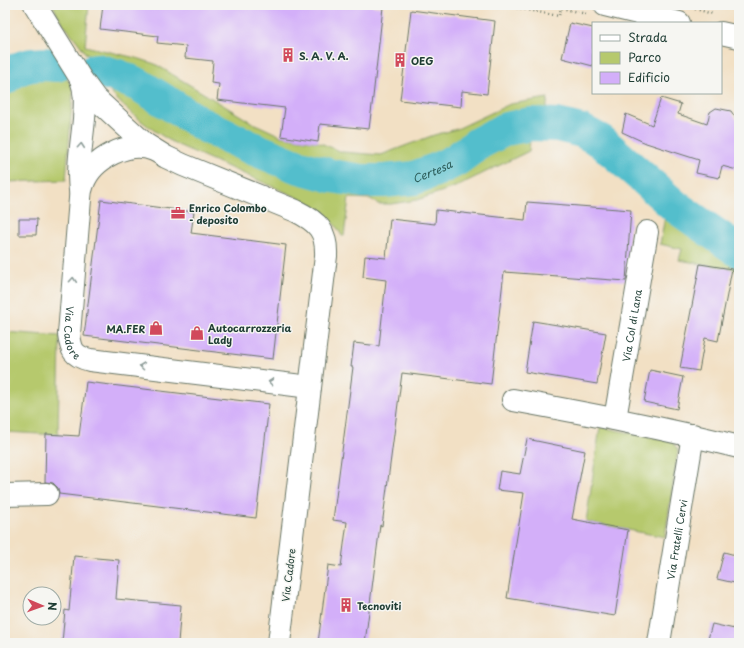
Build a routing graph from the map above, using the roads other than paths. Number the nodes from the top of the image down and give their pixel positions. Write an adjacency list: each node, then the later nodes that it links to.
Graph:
1 (39, 9): 6 (street, Via Cadore)
2 (597, 10): 3 (street)
3 (685, 16)
4 (722, 25): 5 (street)
5 (739, 37)
6 (85, 87): 7 (street, Via Cadore); 8 (street, one-way to 6)
7 (155, 151): 8 (street, Via Cadore); 10 (street, Via Cadore)
8 (80, 199): 10 (street, Via Cadore, one-way to 8)
9 (647, 232): 12 (street, Via Col di Lana)
10 (310, 387): 17 (street, Via Cadore)
11 (513, 400): 12 (street)
12 (615, 419): 13 (street)
13 (693, 435): 14 (street); 18 (street, Via Fratelli Cervi)
14 (739, 447)
15 (47, 494): 16 (street)
16 (5, 495)
17 (279, 643)
18 (659, 643)

